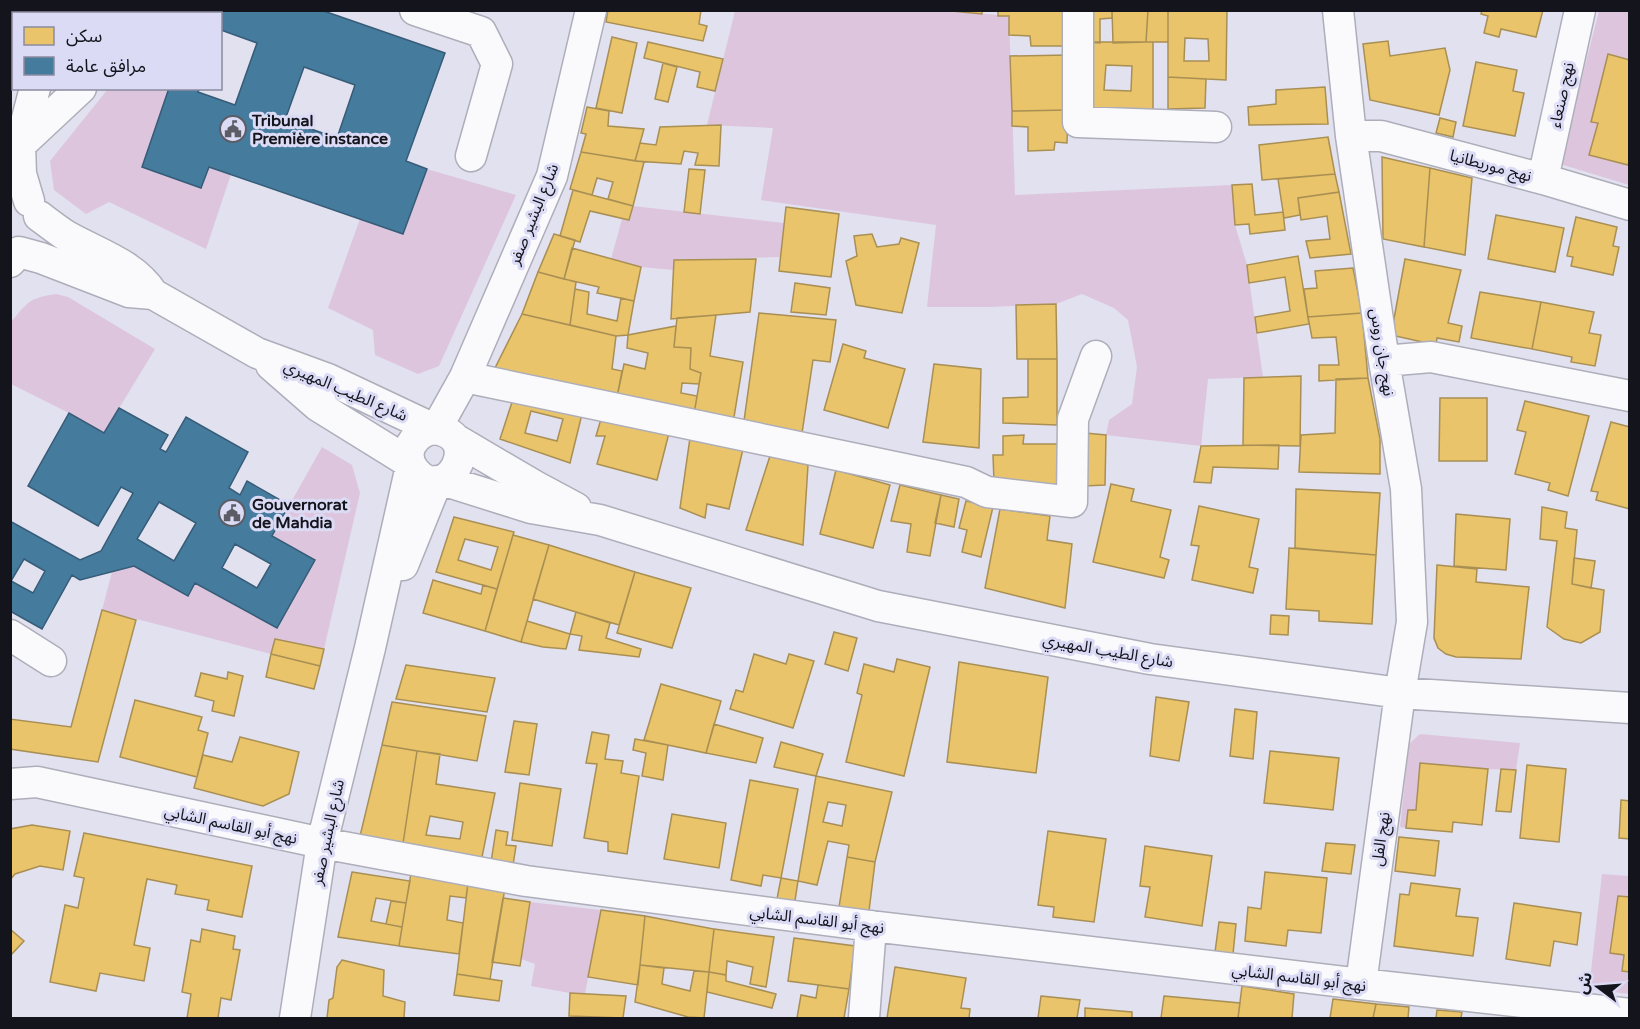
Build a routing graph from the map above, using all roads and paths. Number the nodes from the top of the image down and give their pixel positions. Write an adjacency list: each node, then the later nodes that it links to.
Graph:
1 (415, 10): 11 (street)
2 (591, 10): 20 (street, شارع البشير صفر)
3 (1078, 10): 8 (street)
4 (1338, 10): 9 (street, نهج جان روس)
5 (1580, 10): 12 (street, نهج صنعاء)
6 (35, 90): 10 (street)
7 (79, 90): 10 (street)
8 (1216, 126)
9 (1351, 136): 12 (street, نهج موريطانيا); 19 (street, نهج جان روس)
10 (15, 154): 13 (street)
11 (471, 156)
12 (1543, 179): 14 (street, نهج موريطانيا)
13 (26, 204): 15 (street); 16 (street, شارع الطيب المهيري)
14 (1629, 205)
15 (13, 256): 16 (street, شارع الطيب المهيري)
16 (153, 294): 17 (street, شارع الطيب المهيري)
17 (257, 353): 22 (street, شارع الطيب المهيري); 23 (street, شارع الطيب المهيري)
18 (1096, 356): 20 (street)
19 (1384, 361): 21 (street); 29 (street, نهج جان روس)
20 (465, 376): 22 (street, شارع البشير صفر)
21 (1629, 396)
22 (445, 434): 23 (street); 24 (street); 25 (street, شارع الطيب المهيري)
23 (410, 465): 24 (street); 27 (street, شارع البشير صفر)
24 (440, 480): 25 (street, شارع الطيب المهيري); 27 (street, شارع البشير صفر)
25 (600, 520): 29 (street, شارع الطيب المهيري)
26 (10, 634): 28 (street)
27 (370, 648): 32 (street, شارع البشير صفر)
28 (51, 661)
29 (1400, 693): 30 (street, شارع الطيب المهيري); 34 (street, نهج الفل)
30 (1629, 708)
31 (10, 784): 32 (street, نهج أبو القاسم الشابي)
32 (322, 843): 33 (street, نهج أبو القاسم الشابي); 36 (street, شارع البشير صفر)
33 (871, 926): 34 (street, نهج أبو القاسم الشابي); 37 (street)
34 (1361, 984): 35 (street, نهج أبو القاسم الشابي)
35 (1629, 1014)
36 (295, 1018)
37 (864, 1018)

